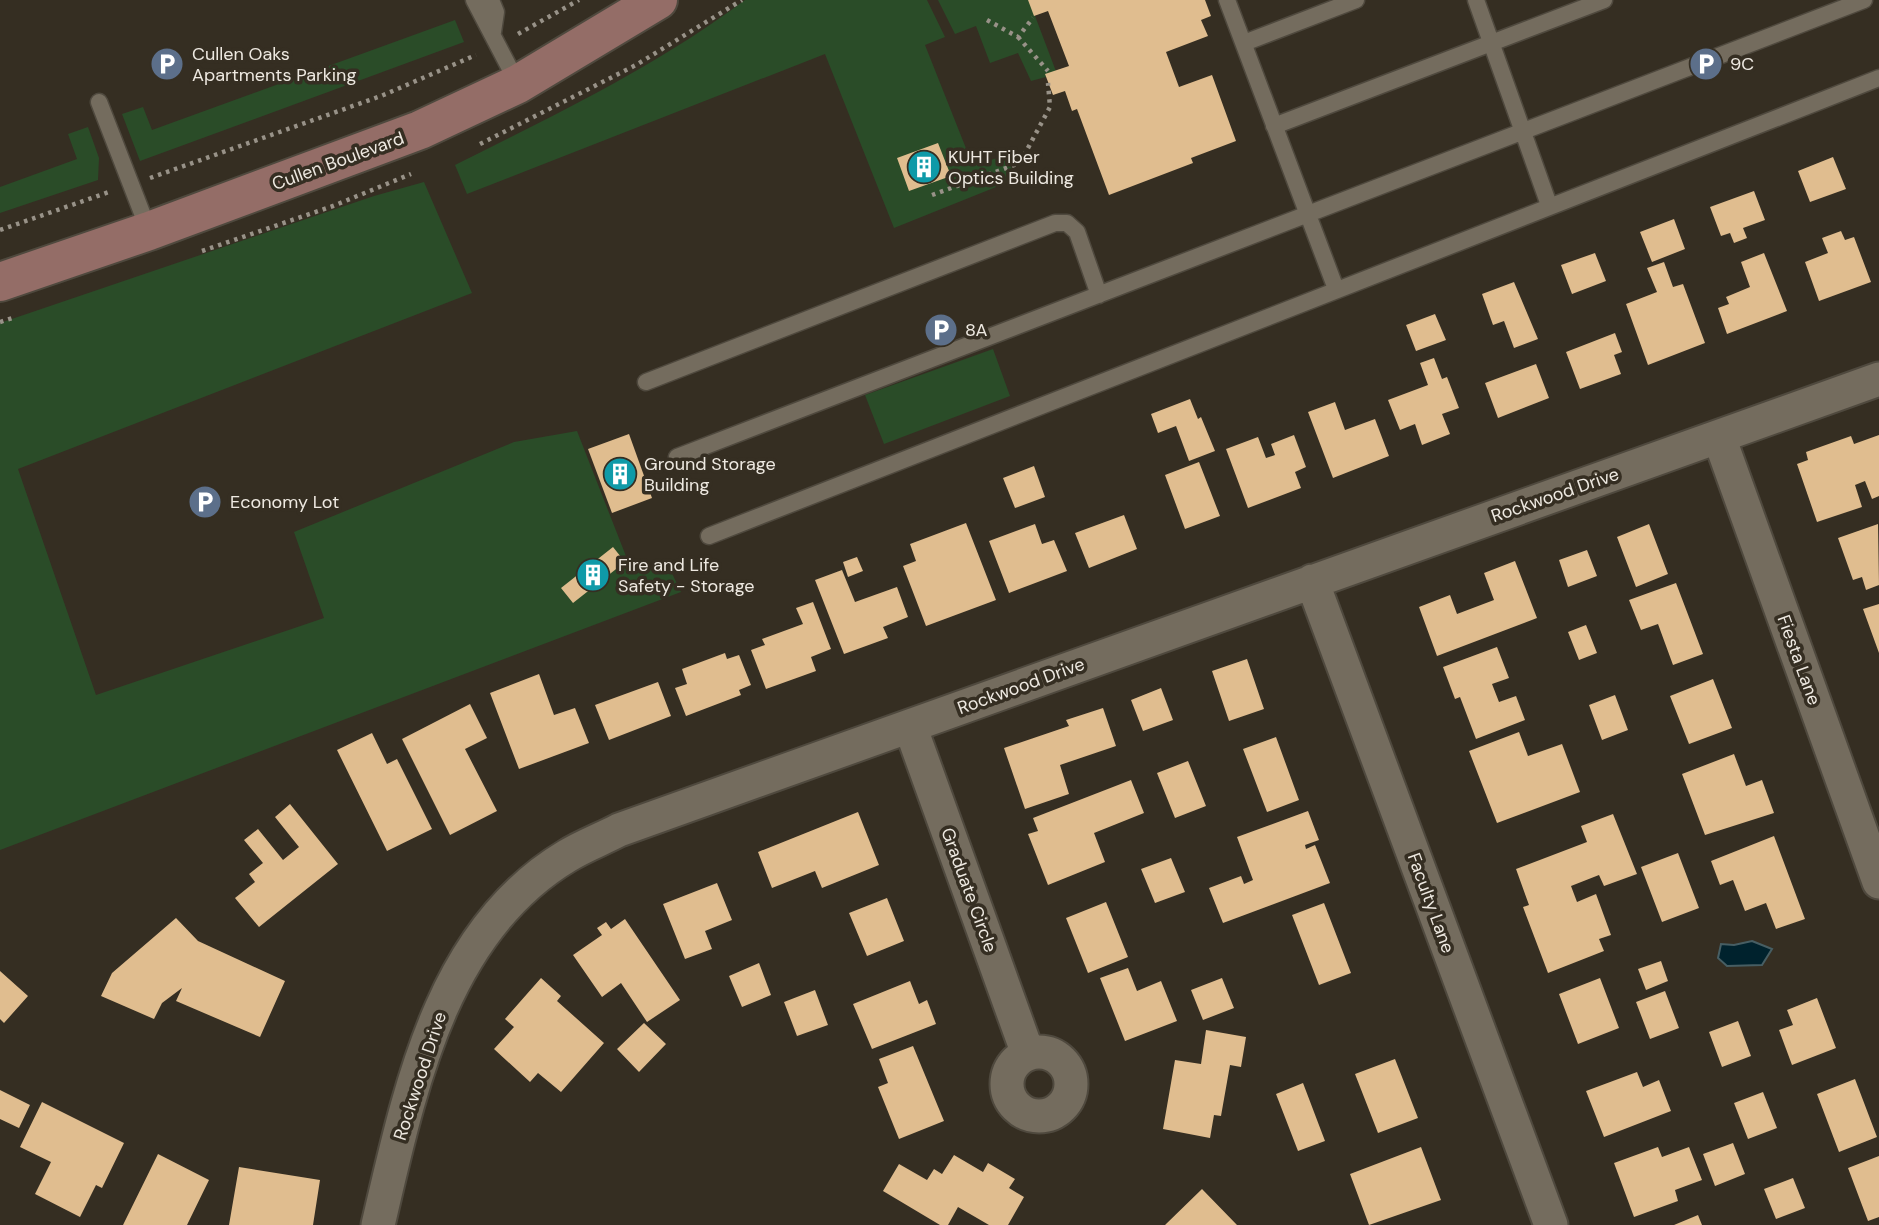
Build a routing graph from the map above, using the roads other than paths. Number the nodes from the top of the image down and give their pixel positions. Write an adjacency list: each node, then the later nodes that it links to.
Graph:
1 (474, 0): 9 (lane)
2 (491, 0): 9 (lane)
3 (658, 0): 13 (street, Cullen Boulevard)
4 (1227, 0): 10 (lane)
5 (1356, 0): 10 (lane)
6 (1476, 0): 11 (lane)
7 (1604, 0): 11 (lane)
8 (1864, 0): 16 (lane)
9 (493, 32): 13 (lane)
10 (1244, 43): 15 (lane)
11 (1491, 43): 15 (lane); 16 (lane)
12 (1879, 78): 17 (lane)
13 (518, 84): 19 (street, Cullen Boulevard)
14 (99, 102): 19 (lane)
15 (1274, 125): 18 (lane)
16 (1523, 131): 17 (lane); 18 (lane)
17 (1549, 205): 21 (lane)
18 (1308, 214): 21 (lane); 22 (lane)
19 (149, 231): 20 (street, Cullen Boulevard)
20 (0, 282)
21 (1336, 289): 27 (lane)
22 (1099, 295): 24 (lane); 26 (lane)
23 (1879, 379): 25 (street, Rockwood Drive)
24 (646, 382)
25 (1719, 437): 28 (street, Rockwood Drive); 30 (street, Fiesta Lane)
26 (677, 457)
27 (709, 536)
28 (1312, 581): 29 (street, Rockwood Drive); 33 (street, Faculty Lane)
29 (910, 726): 31 (street, Graduate Circle); 32 (street, Rockwood Drive)
30 (1879, 882)
31 (1028, 1054)
32 (378, 1225)
33 (1551, 1225)

